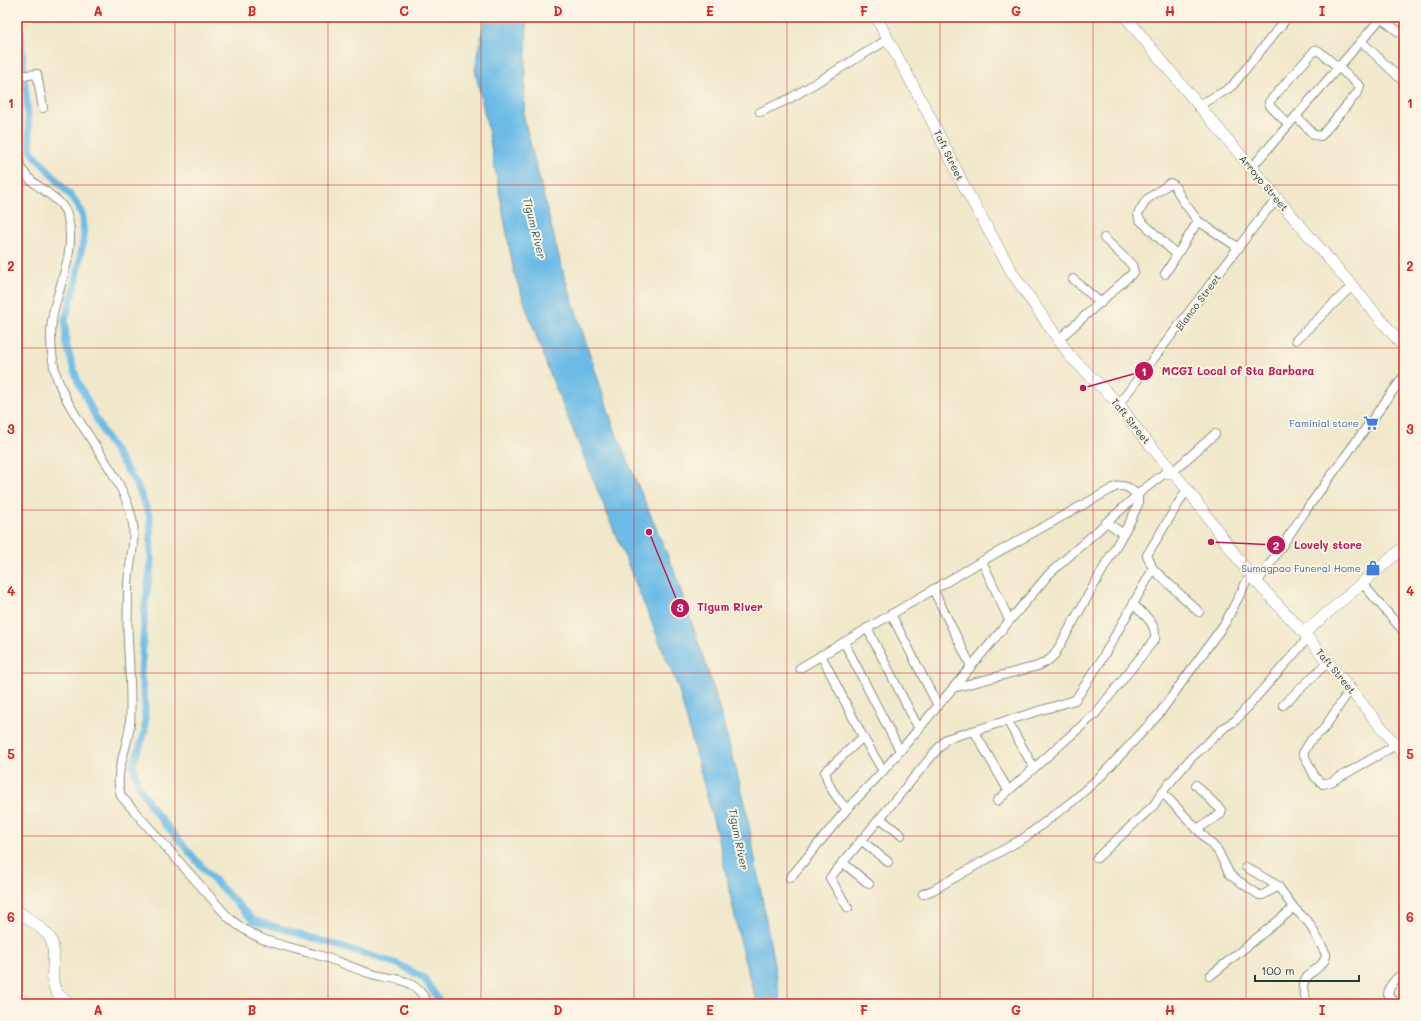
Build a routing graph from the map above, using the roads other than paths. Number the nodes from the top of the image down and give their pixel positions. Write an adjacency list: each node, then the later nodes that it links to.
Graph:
1 (876, 17): 6 (main road, Taft Street)
2 (1126, 17): 11 (main road, Arroyo Street)
3 (1382, 17): 5 (street); 7 (street)
4 (1287, 18): 11 (street)
5 (1404, 36)
6 (887, 40): 13 (street); 28 (main road, Taft Street)
7 (1361, 41): 8 (street); 10 (street)
8 (1337, 68): 14 (street); 14 (street); 15 (street)
9 (19, 76): 12 (street)
10 (1404, 82)
11 (1198, 107): 18 (main road, Arroyo Street)
12 (43, 108)
13 (760, 112)
14 (1296, 116): 15 (street)
15 (1288, 124): 18 (street)
16 (17, 140): 17 (street)
17 (19, 167): 93 (street)
18 (1252, 167): 19 (main road, Arroyo Street)
19 (1278, 200): 22 (street, Blanco Street); 26 (main road, Arroyo Street)
20 (1198, 221): 22 (street); 23 (street); 23 (street)
21 (1104, 238): 27 (street)
22 (1239, 248): 32 (street, Blanco Street)
23 (1176, 254): 24 (street)
24 (1165, 274)
25 (1073, 279): 27 (street)
26 (1352, 286): 29 (street); 30 (main road, Arroyo Street)
27 (1101, 303): 28 (street)
28 (1058, 340): 32 (main road, Taft Street)
29 (1296, 340)
30 (1404, 347)
31 (1404, 376): 42 (street)
32 (1119, 404): 34 (main road, Taft Street)
33 (1215, 434): 34 (street)
34 (1171, 471): 35 (main road, Taft Street); 36 (street)
35 (1187, 489): 41 (street); 42 (main road, Taft Street)
36 (1138, 496): 37 (street); 38 (street); 40 (street)
37 (1106, 522): 38 (street); 48 (street)
38 (1122, 534): 57 (street)
39 (1404, 547): 43 (main road)
40 (982, 561): 44 (street); 48 (street)
41 (1153, 569): 45 (street); 46 (street)
42 (1254, 580): 51 (main road, Taft Street); 86 (street)
43 (1362, 582): 50 (street); 51 (main road)
44 (933, 589): 47 (street); 55 (street)
45 (1134, 605): 61 (street); 68 (street)
46 (1199, 612)
47 (891, 614): 49 (street); 60 (street)
48 (1009, 620): 55 (street)
49 (867, 628): 52 (street); 62 (street)
50 (1404, 632)
51 (1306, 635): 54 (main road, Taft Street); 72 (street)
52 (844, 642): 53 (street); 66 (street)
53 (821, 655): 56 (street); 64 (street)
54 (1328, 662): 58 (main road, Taft Street); 59 (street)
55 (971, 666): 57 (street)
56 (800, 668)
57 (953, 688): 60 (street)
58 (1351, 688): 65 (main road, Taft Street); 65 (street)
59 (1283, 705)
60 (938, 706): 62 (street)
61 (1008, 720): 63 (street); 68 (street)
62 (918, 729): 66 (street)
63 (974, 731): 71 (street); 75 (street)
64 (863, 737): 69 (street); 74 (street)
65 (1396, 745): 67 (main road, Taft Street)
66 (900, 751): 69 (street)
67 (1404, 755)
68 (1034, 768): 71 (street)
69 (883, 771): 74 (street)
70 (1196, 785): 76 (street)
71 (1008, 790): 73 (street)
72 (1162, 792): 76 (street); 79 (street)
73 (996, 801)
74 (846, 809): 83 (street)
75 (880, 818): 77 (street); 78 (street)
76 (1197, 829): 85 (street)
77 (901, 835)
78 (861, 840): 80 (street); 81 (street)
79 (1097, 858)
80 (842, 862): 84 (street); 87 (street)
81 (888, 862)
82 (1246, 867): 85 (street)
83 (790, 878)
84 (869, 884)
85 (1278, 886): 88 (street)
86 (923, 894)
87 (848, 908)
88 (1294, 908): 91 (street); 94 (street)
89 (17, 910): 92 (main road)
90 (1404, 972): 95 (street)
91 (1210, 976)
92 (70, 1004)
93 (428, 1004)
94 (1308, 1004)
95 (1397, 1004)

